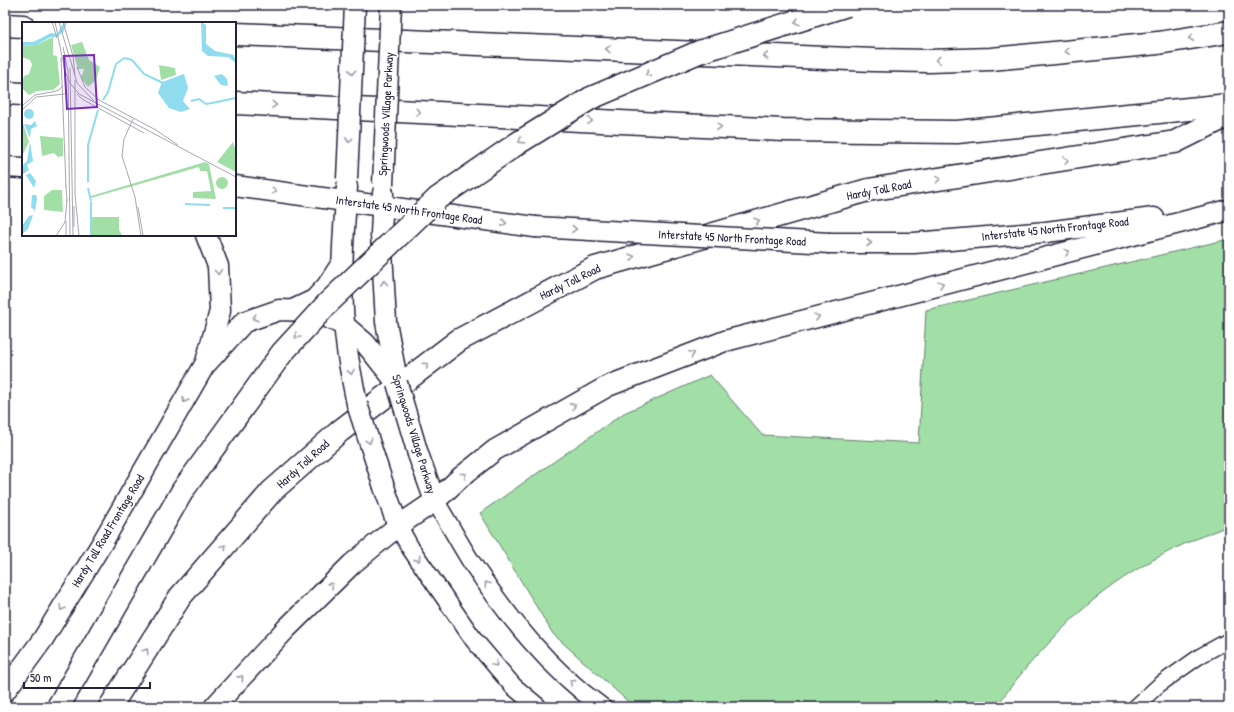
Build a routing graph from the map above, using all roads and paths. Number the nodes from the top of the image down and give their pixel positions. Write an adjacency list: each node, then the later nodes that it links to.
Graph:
1 (355, 5): 16 (main road, one-way to 16, bridge)
2 (391, 5): 17 (main road, Springwoods Village Parkway, bridge)
3 (847, 5): 29 (highway, one-way to 29, bridge)
4 (5, 25): 5 (highway)
5 (22, 26)
6 (1229, 32): 7 (highway, one-way to 7)
7 (236, 34)
8 (5, 93): 9 (highway)
9 (22, 94)
10 (236, 103): 11 (highway, one-way to 11)
11 (1229, 105)
12 (1229, 115): 30 (highway, Hardy Toll Road, one-way to 12)
13 (5, 167): 14 (main road)
14 (22, 168)
15 (236, 186): 16 (main road, Interstate 45 North Frontage Road, one-way to 16)
16 (346, 201): 17 (main road, Interstate 45 North Frontage Road); 20 (main road)
17 (382, 206): 18 (main road, Interstate 45 North Frontage Road, one-way to 18, bridge); 24 (main road, Springwoods Village Parkway, one-way to 17)
18 (1229, 210): 25 (main road, one-way to 18)
19 (206, 236): 23 (main road, one-way to 23)
20 (342, 263): 21 (main road); 22 (main road)
21 (293, 310): 22 (main road); 23 (main road, one-way to 23)
22 (345, 333): 24 (main road); 26 (main road, one-way to 26, bridge)
23 (204, 366): 28 (main road, Hardy Toll Road Frontage Road, one-way to 28)
24 (397, 384): 25 (main road, Springwoods Village Parkway, bridge)
25 (435, 500): 26 (main road); 33 (street, Springwoods Village Parkway, one-way to 25)
26 (398, 526): 31 (main road, one-way to 26); 32 (street, one-way to 32)
27 (1229, 640): 34 (street)
28 (5, 691)
29 (58, 707)
30 (110, 707)
31 (214, 707)
32 (538, 707)
33 (602, 707)
34 (1135, 707)

